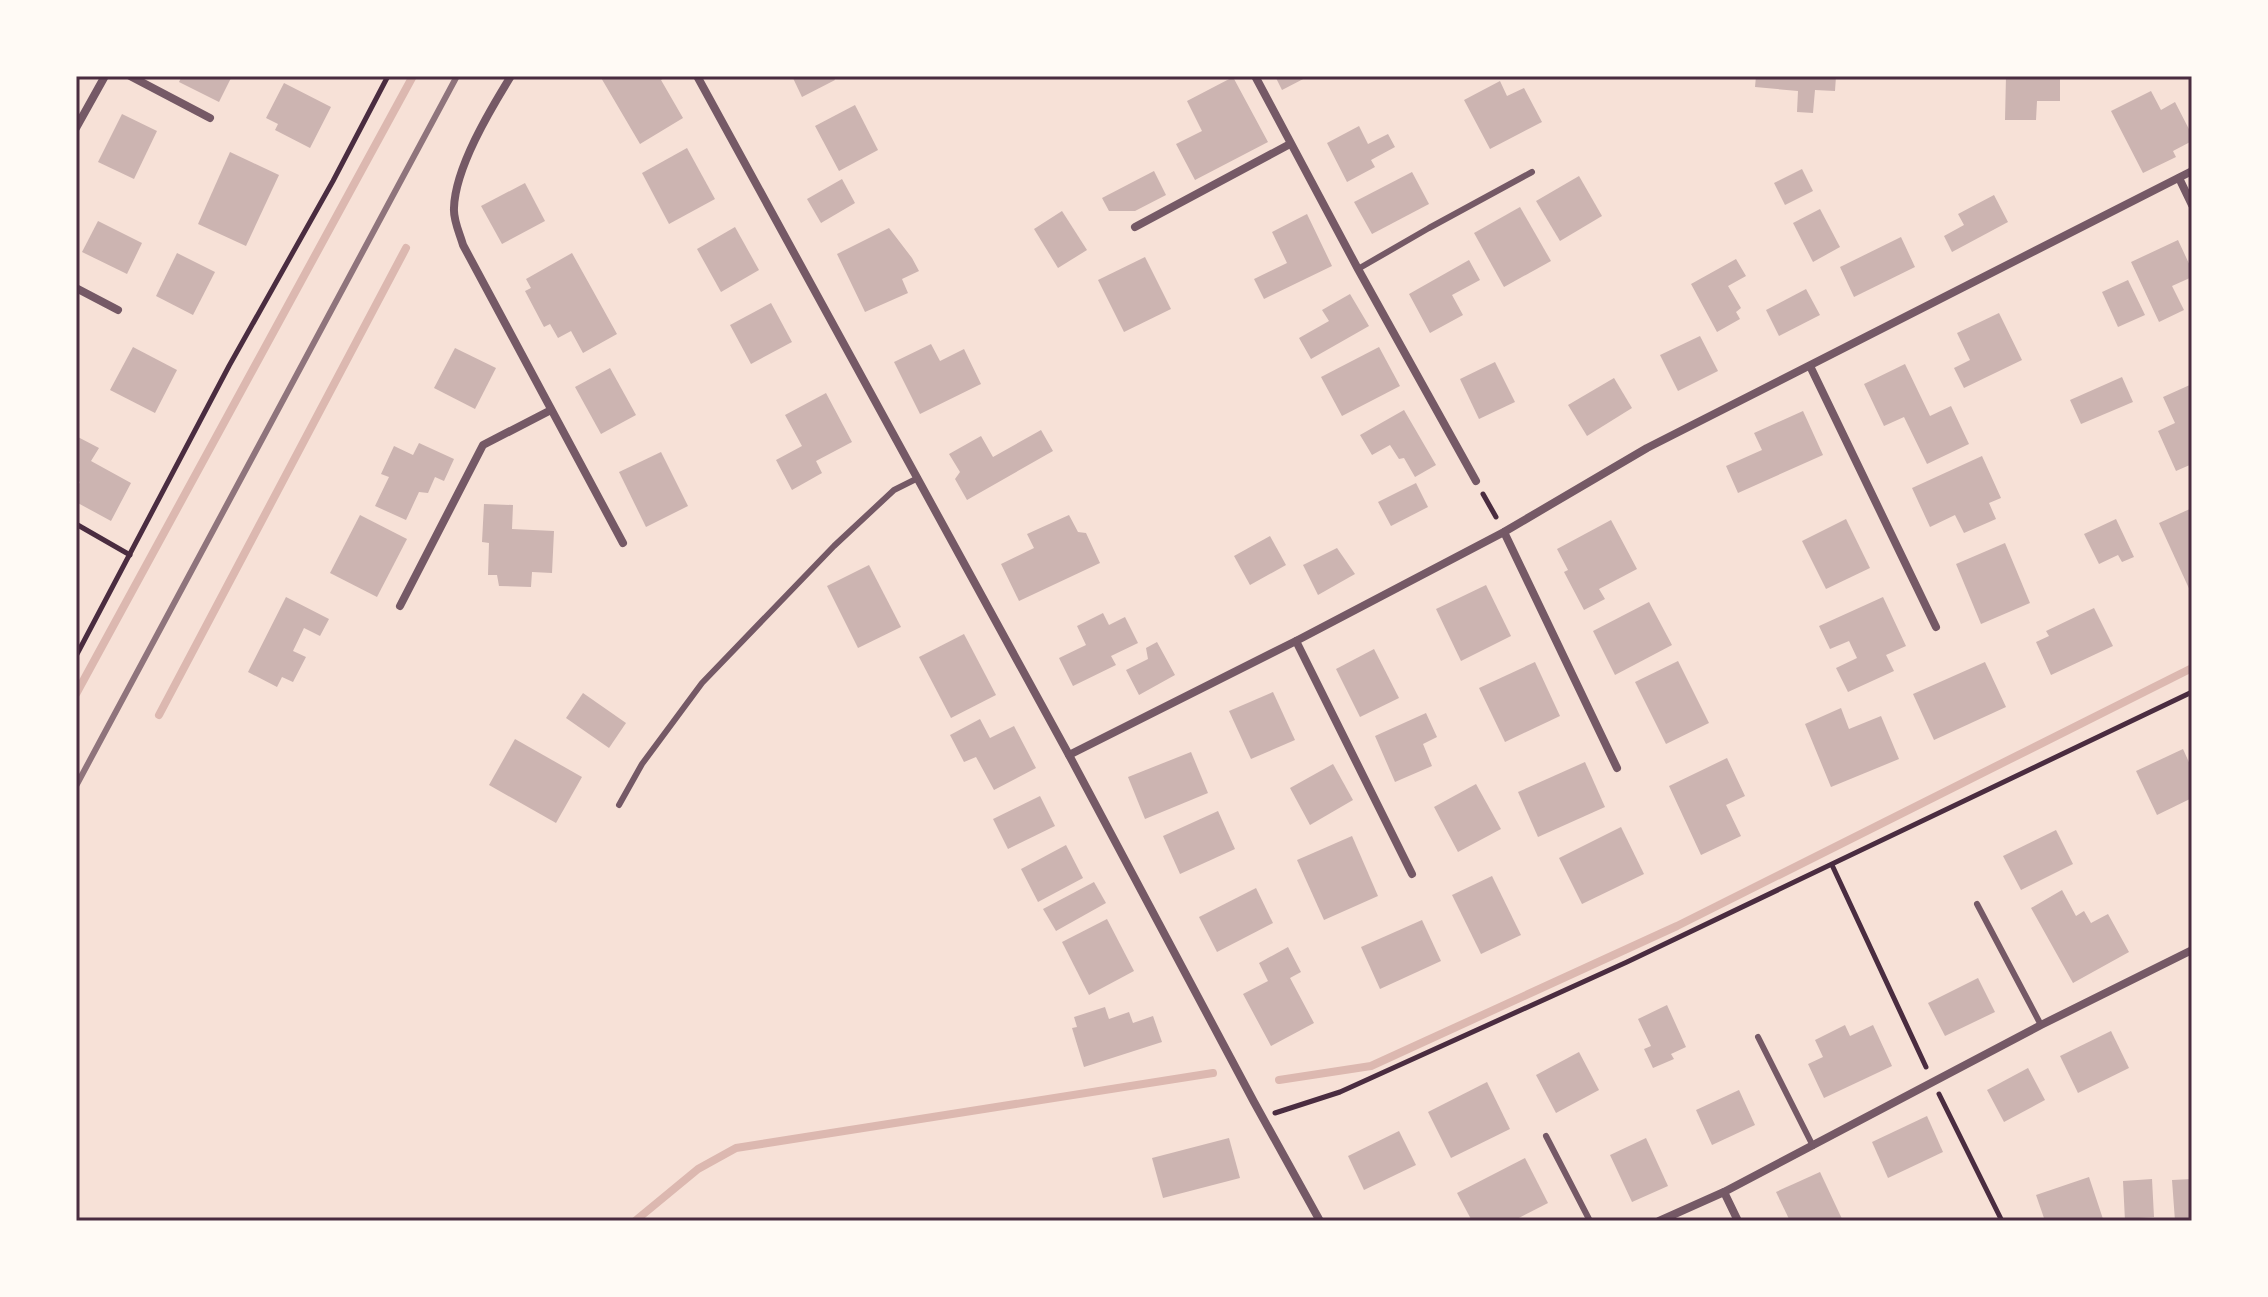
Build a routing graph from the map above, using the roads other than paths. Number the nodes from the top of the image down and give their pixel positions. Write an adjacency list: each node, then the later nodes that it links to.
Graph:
1 (105, 76): 7 (street)
2 (130, 76): 6 (street)
3 (511, 76): 18 (street)
4 (697, 76): 19 (street)
5 (1255, 76): 8 (street)
6 (210, 118)
7 (76, 128)
8 (1290, 144): 13 (street); 14 (street)
9 (2192, 171): 11 (street)
10 (1532, 172): 14 (lane)
11 (2179, 178): 12 (street); 17 (street)
12 (2192, 205)
13 (1135, 227)
14 (1358, 269): 20 (street)
15 (76, 288): 16 (street)
16 (118, 310)
17 (1810, 366): 21 (street); 24 (street)
18 (551, 410): 22 (street); 23 (street)
19 (918, 478): 26 (street); 28 (lane)
20 (1476, 481)
21 (1504, 532): 25 (street); 27 (street)
22 (623, 543)
23 (400, 606)
24 (1936, 627)
25 (1296, 641): 26 (street); 29 (street)
26 (1069, 755): 37 (street)
27 (1617, 768)
28 (619, 805)
29 (1412, 874)
30 (1977, 904): 32 (lane)
31 (2192, 950): 32 (street)
32 (2041, 1025): 35 (street)
33 (1758, 1037): 35 (lane)
34 (1546, 1136): 38 (lane)
35 (1813, 1146): 36 (street)
36 (1724, 1192): 39 (street); 40 (street)
37 (1320, 1221)
38 (1590, 1221)
39 (1659, 1221)
40 (1738, 1221)

